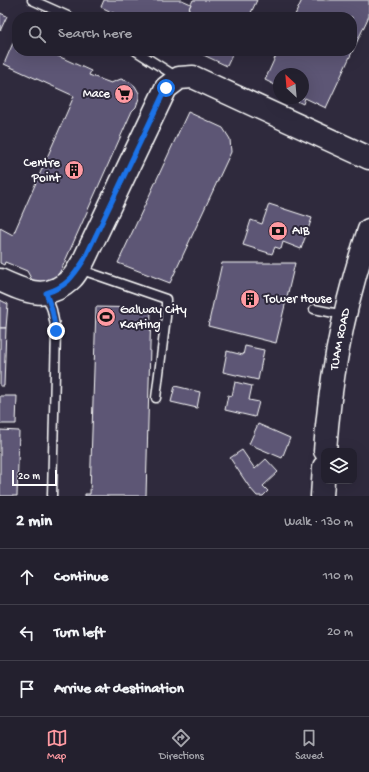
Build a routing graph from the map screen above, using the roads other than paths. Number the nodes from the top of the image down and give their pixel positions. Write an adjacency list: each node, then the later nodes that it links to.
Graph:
1 (32, 0): 2 (lane)
2 (59, 12)
3 (144, 56): 4 (lane)
4 (179, 78): 5 (street); 7 (street)
5 (369, 158)
6 (369, 230): 11 (street, TUAM ROAD)
7 (78, 269): 9 (street); 12 (lane)
8 (0, 280): 9 (street)
9 (46, 293): 15 (lane)
10 (314, 309): 11 (lane)
11 (345, 315): 13 (street, TUAM ROAD)
12 (156, 398)
13 (325, 448)
14 (323, 484): 16 (street)
15 (52, 496)
16 (322, 496)

